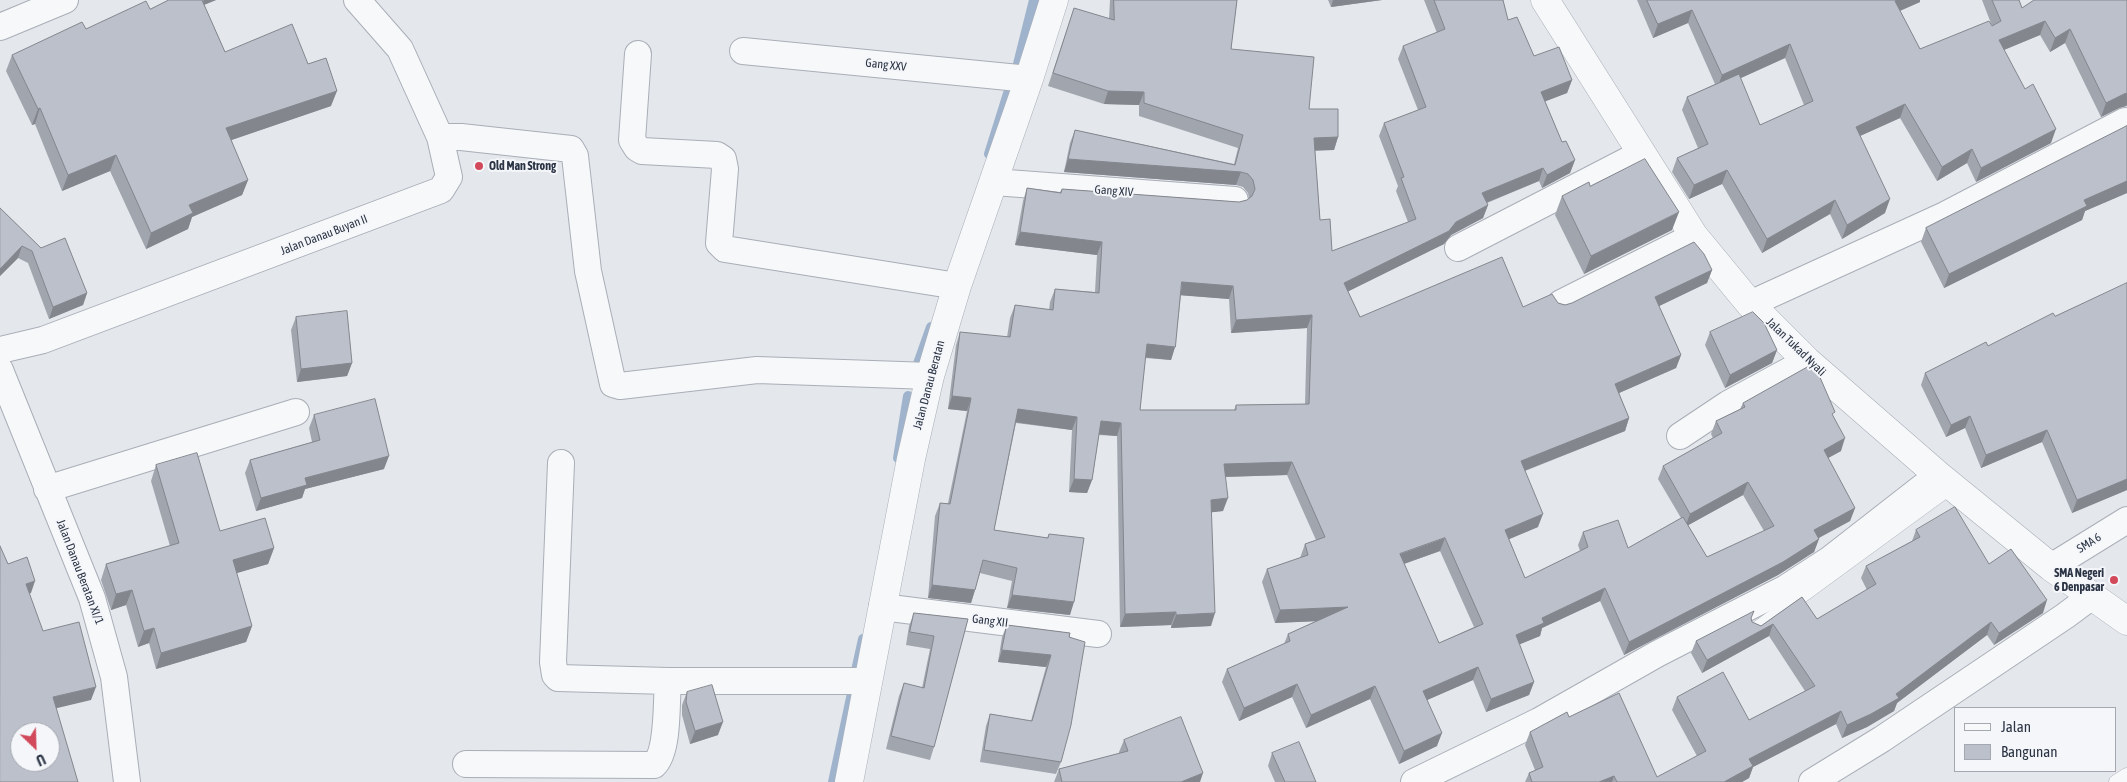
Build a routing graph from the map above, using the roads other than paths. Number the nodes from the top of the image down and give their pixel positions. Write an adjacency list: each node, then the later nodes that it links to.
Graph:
1 (65, 0): 5 (street)
2 (357, 0): 10 (street, Jalan Danau Buyan II)
3 (1054, 0): 8 (street, Jalan Danau Beratan)
4 (1545, 0): 11 (street, Jalan Tukad Nyali)
5 (0, 27)
6 (743, 51): 8 (street, Gang XXV)
7 (638, 54): 16 (street)
8 (1029, 78): 12 (street, Jalan Danau Beratan)
9 (2125, 121): 18 (street)
10 (440, 137): 19 (street, Jalan Danau Buyan II); 22 (street)
11 (1642, 153): 14 (street, Jalan Tukad Nyali); 15 (street)
12 (994, 182): 13 (street, Gang XIV); 16 (street, Jalan Danau Beratan)
13 (1235, 200)
14 (1694, 236): 17 (street); 18 (street, Jalan Tukad Nyali)
15 (1458, 248)
16 (957, 286): 22 (street, Jalan Danau Beratan)
17 (1561, 303)
18 (1750, 304): 20 (street, Jalan Tukad Nyali)
19 (0, 350)
20 (1807, 361): 24 (street); 26 (street, Jalan Tukad Nyali)
21 (0, 370): 27 (street, Jalan Danau Beratan XI/1)
22 (930, 376): 31 (street, Jalan Danau Beratan)
23 (296, 412): 27 (street)
24 (1680, 436)
25 (561, 464): 35 (street)
26 (1945, 480): 29 (street, Jalan Tukad Nyali); 33 (lane); 41 (street)
27 (47, 488): 39 (street, Jalan Danau Beratan XI/1)
28 (2127, 520): 29 (street, SMA 6)
29 (2051, 567): 30 (street, Jalan Tukad Nyali)
30 (2092, 596): 32 (street, Jalan Tukad Nyali); 42 (street)
31 (882, 608): 34 (street, Gang XII); 36 (street, Jalan Danau Beratan)
32 (2127, 621)
33 (1756, 630)
34 (1098, 634)
35 (668, 681): 36 (street); 37 (street)
36 (868, 682): 40 (street, Jalan Danau Beratan)
37 (466, 764)
38 (2127, 775): 43 (lane)
39 (127, 782)
40 (850, 782)
41 (1414, 782)
42 (1812, 782)
43 (2116, 782)

